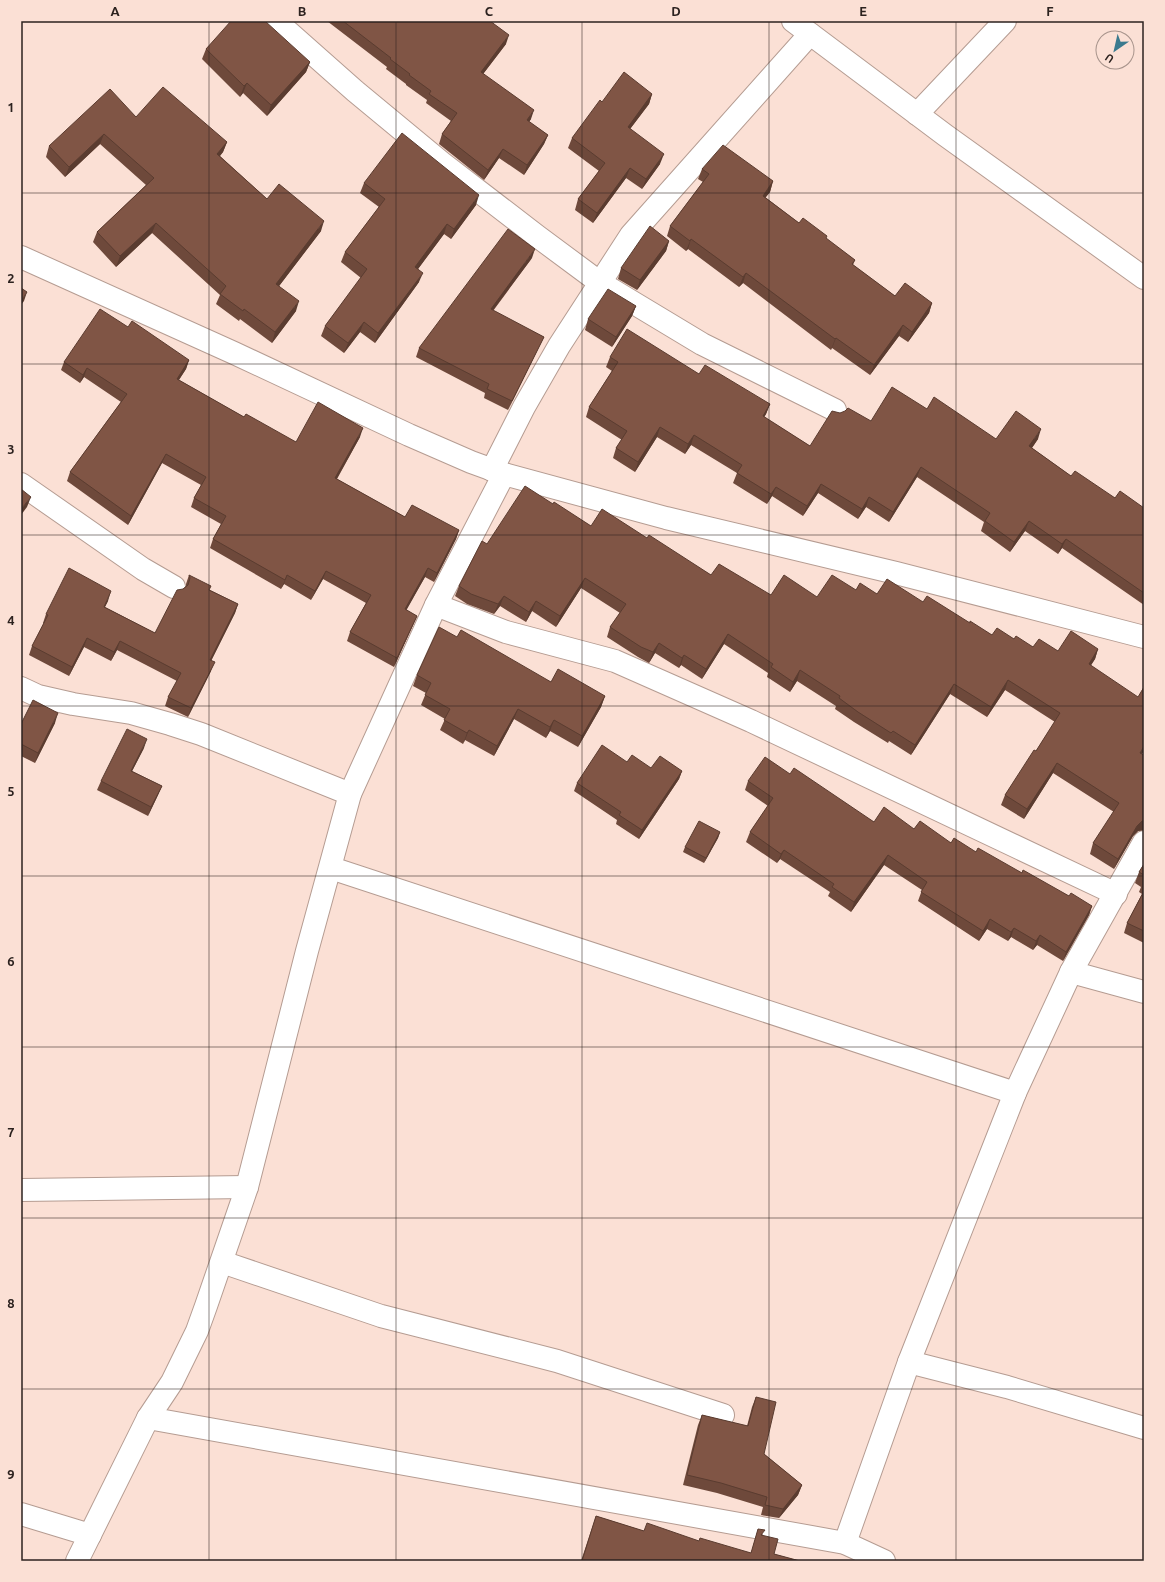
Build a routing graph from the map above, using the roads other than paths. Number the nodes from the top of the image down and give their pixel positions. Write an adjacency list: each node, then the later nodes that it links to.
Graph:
1 (276, 21): 7 (street)
2 (1005, 21): 4 (street)
3 (800, 25): 4 (street); 7 (street)
4 (917, 114): 6 (street)
5 (21, 257): 9 (street)
6 (1144, 278)
7 (599, 282): 8 (street); 9 (street)
8 (835, 410)
9 (498, 472): 12 (street); 13 (street)
10 (21, 484): 11 (street)
11 (174, 587)
12 (436, 604): 15 (street); 18 (street)
13 (1144, 636)
14 (21, 688): 15 (street)
15 (350, 794): 17 (street)
16 (1144, 842): 18 (street)
17 (331, 868): 21 (street); 22 (street)
18 (1116, 894): 19 (street)
19 (1071, 972): 20 (street); 21 (street)
20 (1144, 992)
21 (1015, 1093): 25 (street)
22 (247, 1187): 23 (street); 24 (street)
23 (21, 1190)
24 (222, 1262): 26 (street); 27 (street)
25 (909, 1362): 28 (street); 31 (street)
26 (723, 1415)
27 (148, 1418): 30 (street); 31 (street)
28 (1144, 1428)
29 (21, 1514): 30 (street)
30 (90, 1535): 32 (street)
31 (845, 1543): 33 (street)
32 (77, 1561)
33 (884, 1561)

